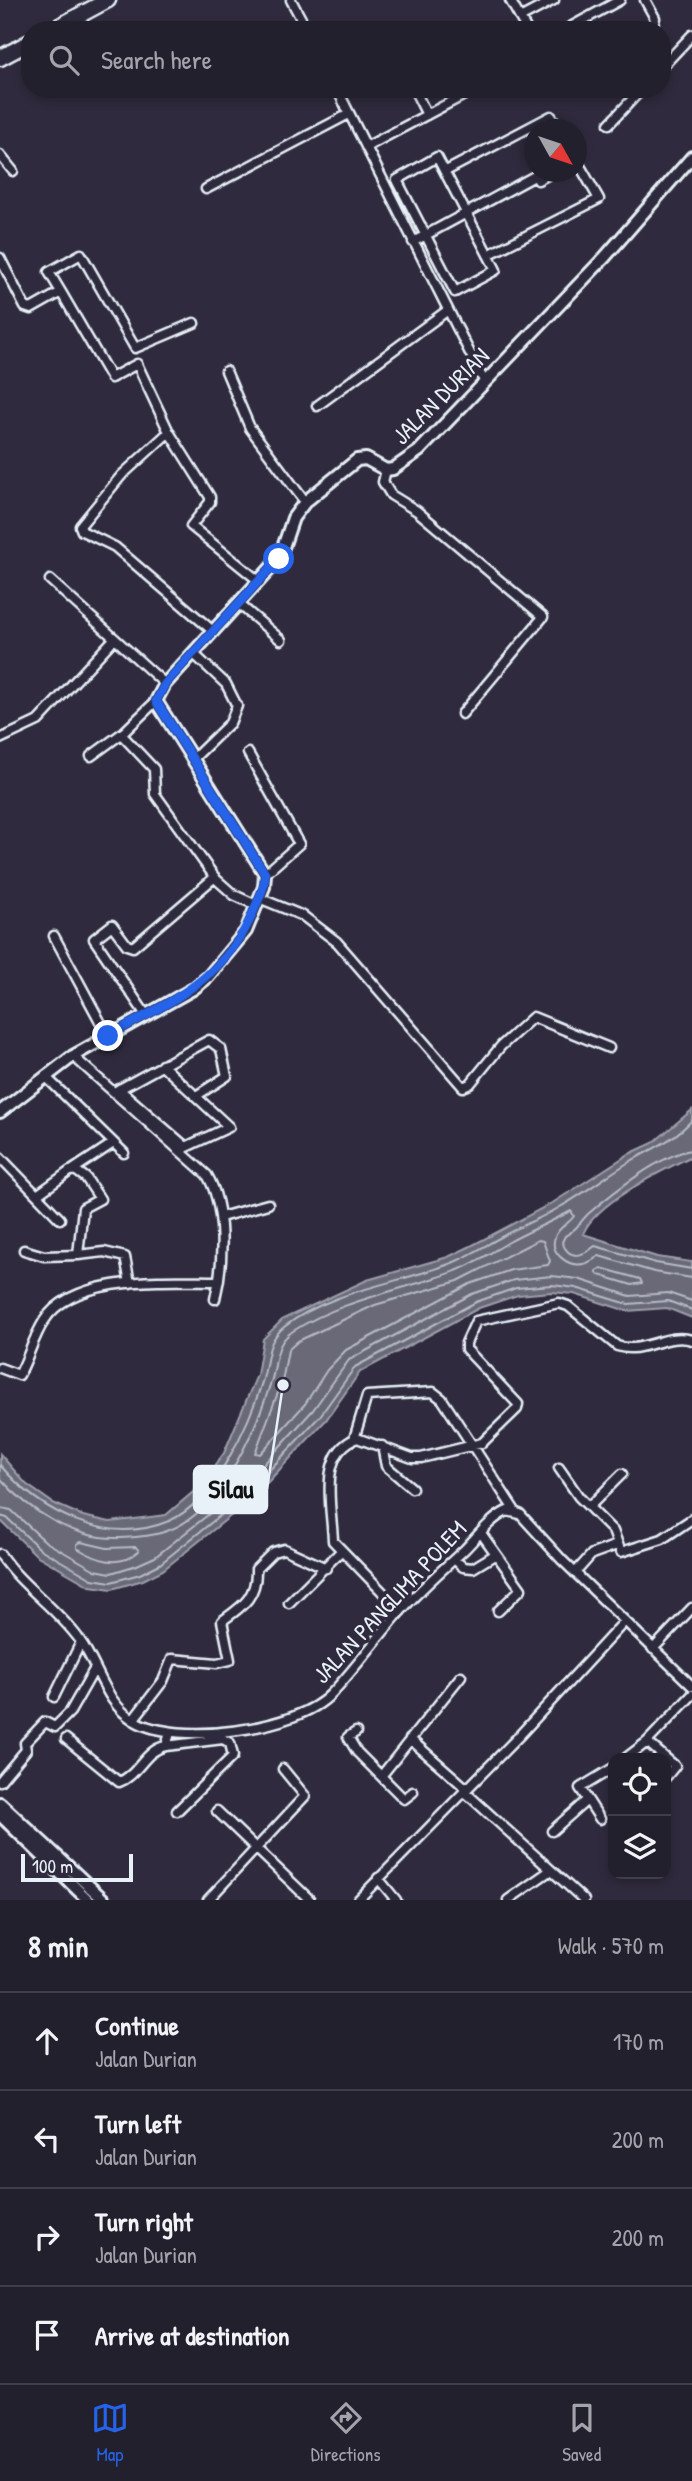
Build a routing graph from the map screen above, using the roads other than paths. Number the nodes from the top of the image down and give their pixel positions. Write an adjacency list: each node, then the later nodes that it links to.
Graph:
1 (108, 0): 8 (highway)
2 (291, 0): 9 (street)
3 (510, 0): 7 (street)
4 (554, 0): 7 (street)
5 (620, 0): 11 (street)
6 (645, 0): 12 (street)
7 (520, 18): 10 (street)
8 (68, 21)
9 (302, 21)
10 (522, 21)
11 (582, 21)
12 (656, 21)
13 (692, 35): 15 (street)
14 (21, 46): 16 (highway)
15 (671, 57)
16 (0, 58)
17 (341, 98): 21 (street)
18 (418, 98): 22 (street)
19 (459, 98): 22 (street)
20 (634, 98): 23 (street)
21 (349, 114): 25 (street); 33 (street)
22 (427, 115): 25 (street)
23 (609, 124)
24 (524, 131): 29 (street)
25 (366, 147): 36 (street)
26 (0, 155): 28 (street)
27 (692, 157): 45 (street, JALAN DURIAN)
28 (13, 171)
29 (446, 171): 34 (street); 35 (street)
30 (587, 178): 37 (street)
31 (524, 182): 34 (street)
32 (533, 182): 34 (street)
33 (206, 189)
34 (467, 214): 35 (street); 37 (street)
35 (426, 235): 36 (street); 37 (street)
36 (413, 242): 40 (street)
37 (488, 255)
38 (0, 258): 39 (street)
39 (61, 292): 42 (street); 43 (street)
40 (448, 310): 45 (street); 46 (street)
41 (194, 323): 42 (street)
42 (135, 348): 43 (street)
43 (137, 364): 47 (street)
44 (226, 371): 49 (street)
45 (485, 383): 48 (street, JALAN DURIAN)
46 (317, 405)
47 (169, 432): 51 (street); 53 (street)
48 (386, 470): 49 (street, JALAN DURIAN); 59 (street)
49 (305, 502): 51 (street, JALAN DURIAN)
50 (50, 580): 54 (street)
51 (260, 582): 52 (street, JALAN DURIAN)
52 (239, 604): 53 (street, JALAN DURIAN); 55 (street)
53 (214, 632): 56 (street, JALAN DURIAN)
54 (114, 639): 57 (street); 61 (street)
55 (281, 640)
56 (194, 654): 57 (street, JALAN DURIAN); 64 (street)
57 (165, 684): 58 (street, JALAN DURIAN)
58 (156, 701): 60 (street); 64 (street)
59 (462, 714)
60 (121, 734): 63 (street); 66 (street)
61 (0, 739)
62 (248, 753): 65 (street)
63 (92, 756)
64 (194, 758): 65 (street)
65 (265, 874): 67 (street)
66 (215, 877): 67 (street); 69 (street)
67 (258, 901): 69 (street); 71 (street)
68 (54, 936): 70 (street)
69 (146, 1015): 70 (street)
70 (108, 1036): 72 (street)
71 (609, 1048)
72 (73, 1056): 74 (street); 75 (street)
73 (162, 1065): 75 (street); 76 (street); 76 (street)
74 (45, 1076): 77 (street); 78 (street)
75 (116, 1090): 76 (street); 84 (street)
76 (196, 1096)
77 (0, 1112)
78 (112, 1144): 79 (street); 81 (street)
79 (124, 1153)
80 (0, 1157): 82 (street)
81 (70, 1171): 82 (street); 87 (street)
82 (37, 1195): 85 (street)
83 (268, 1204): 84 (street)
84 (221, 1217): 88 (street)
85 (60, 1219)
86 (24, 1250): 87 (street)
87 (78, 1255): 89 (street)
88 (216, 1281): 89 (street); 90 (street)
89 (130, 1283): 92 (street)
90 (215, 1299)
91 (692, 1340): 94 (street)
92 (0, 1368)
93 (354, 1439): 94 (street); 95 (street); 104 (street)
94 (473, 1445): 95 (street); 100 (street)
95 (382, 1446): 98 (street)
96 (558, 1468): 99 (street)
97 (622, 1474): 99 (street)
98 (412, 1488)
99 (589, 1507): 103 (street)
100 (515, 1511): 102 (street, JALAN PANGLIMA POLEM); 109 (street)
101 (692, 1519): 103 (street)
102 (481, 1533): 105 (street); 107 (street, JALAN PANGLIMA POLEM)
103 (617, 1545): 109 (street)
104 (341, 1551): 108 (street); 112 (street)
105 (496, 1554): 107 (street); 113 (street)
106 (0, 1555): 115 (street, JALAN PANGLIMA POLEM)
107 (454, 1559): 112 (street, JALAN PANGLIMA POLEM)
108 (326, 1568): 110 (street); 122 (street)
109 (575, 1573): 114 (street)
110 (289, 1603)
111 (692, 1608): 116 (street)
112 (401, 1611): 124 (street, JALAN PANGLIMA POLEM)
113 (498, 1611)
114 (625, 1621): 116 (street); 135 (street)
115 (81, 1642): 117 (street, JALAN PANGLIMA POLEM); 121 (street)
116 (653, 1649): 119 (street)
117 (95, 1668): 122 (street, JALAN PANGLIMA POLEM); 134 (street)
118 (461, 1676): 126 (street)
119 (692, 1686)
120 (692, 1695): 127 (street)
121 (54, 1697)
122 (133, 1720): 124 (street, JALAN PANGLIMA POLEM)
123 (356, 1731): 133 (street)
124 (170, 1733): 128 (street)
125 (66, 1738): 128 (street)
126 (410, 1739): 133 (street); 135 (street)
127 (647, 1742): 129 (street); 130 (street)
128 (166, 1746): 139 (street)
129 (633, 1753)
130 (660, 1753)
131 (283, 1769): 145 (street)
132 (608, 1771): 137 (street)
133 (382, 1775): 136 (street)
134 (0, 1781)
135 (465, 1790): 146 (street); 147 (street)
136 (413, 1792)
137 (586, 1801): 142 (street); 143 (street)
138 (0, 1803): 144 (street)
139 (177, 1811)
140 (218, 1811): 145 (street)
141 (0, 1815): 144 (street)
142 (600, 1819)
143 (552, 1831)
144 (38, 1845): 148 (street); 149 (street)
145 (257, 1847): 150 (street); 151 (street)
146 (551, 1870): 154 (street); 155 (street)
147 (378, 1878): 152 (street); 153 (street)
148 (88, 1900)
149 (104, 1900)
150 (208, 1900)
151 (310, 1900)
152 (358, 1900)
153 (396, 1900)
154 (508, 1900)
155 (584, 1900)

